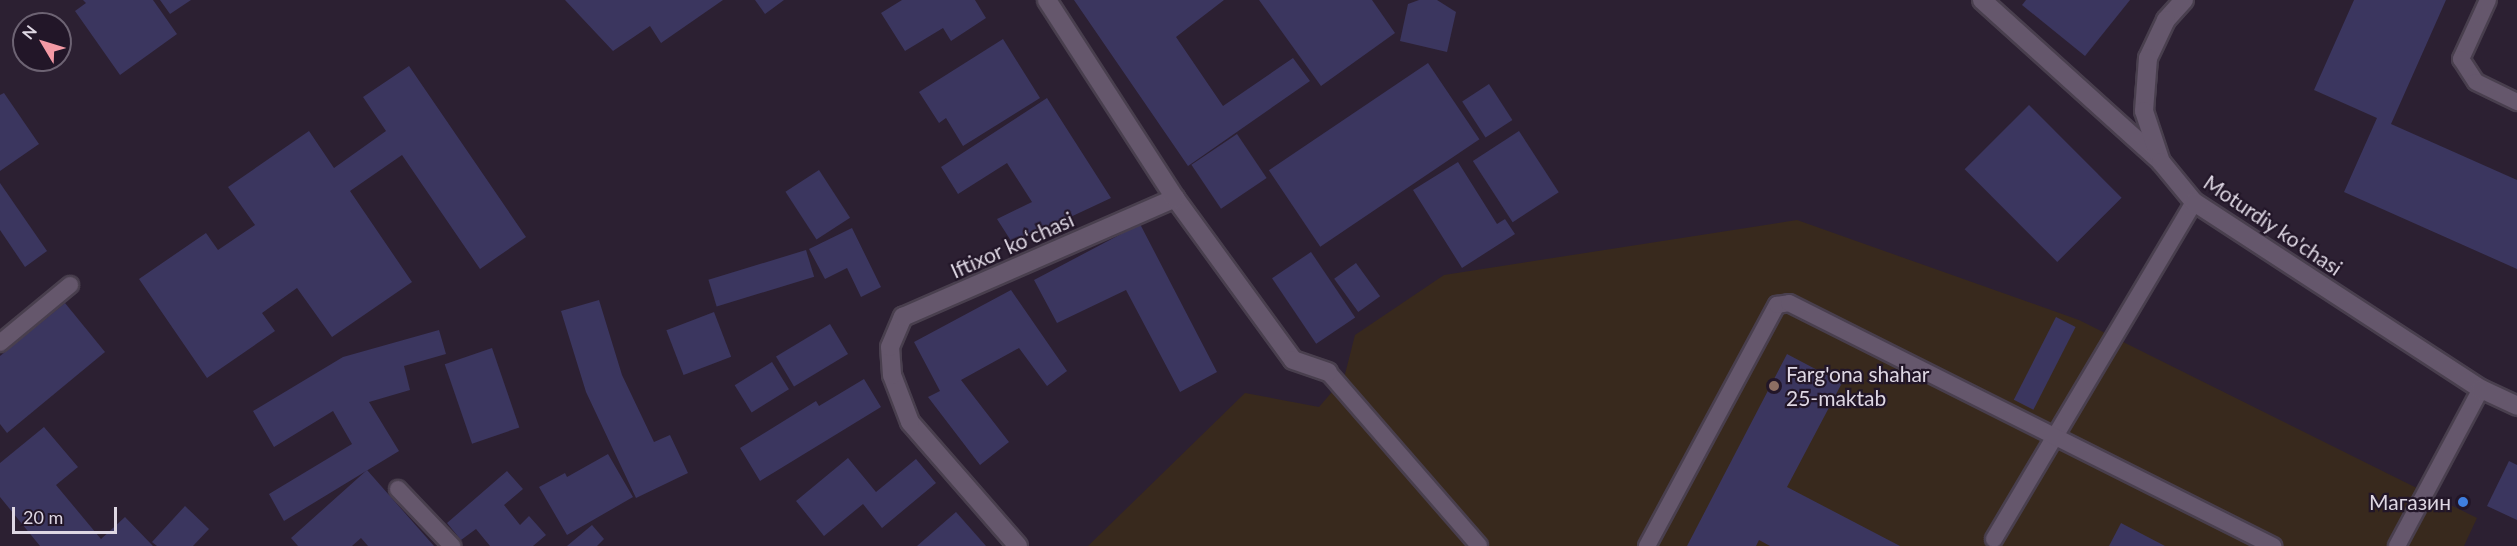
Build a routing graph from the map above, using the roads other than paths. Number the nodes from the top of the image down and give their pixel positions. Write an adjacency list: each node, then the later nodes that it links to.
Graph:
1 (1047, 0): 7 (street)
2 (1982, 0): 6 (street)
3 (2184, 0): 6 (street, Moturdiy ko'chasi)
4 (2488, 0): 5 (lane)
5 (2517, 102)
6 (2161, 162): 8 (street, Moturdiy ko'chasi)
7 (1175, 198): 11 (street); 18 (street, Iftixor koʻchasi)
8 (2194, 202): 12 (street, Moturdiy ko'chasi); 14 (lane)
9 (70, 285): 10 (lane)
10 (0, 343)
11 (1328, 372): 19 (lane)
12 (2481, 389): 13 (street, Moturdiy ko'chasi); 22 (lane)
13 (2517, 406)
14 (2056, 435): 16 (lane); 20 (lane); 21 (lane)
15 (398, 489): 17 (lane)
16 (1994, 539)
17 (452, 546)
18 (1018, 546)
19 (1479, 546)
20 (1647, 546)
21 (2273, 546)
22 (2397, 546)

